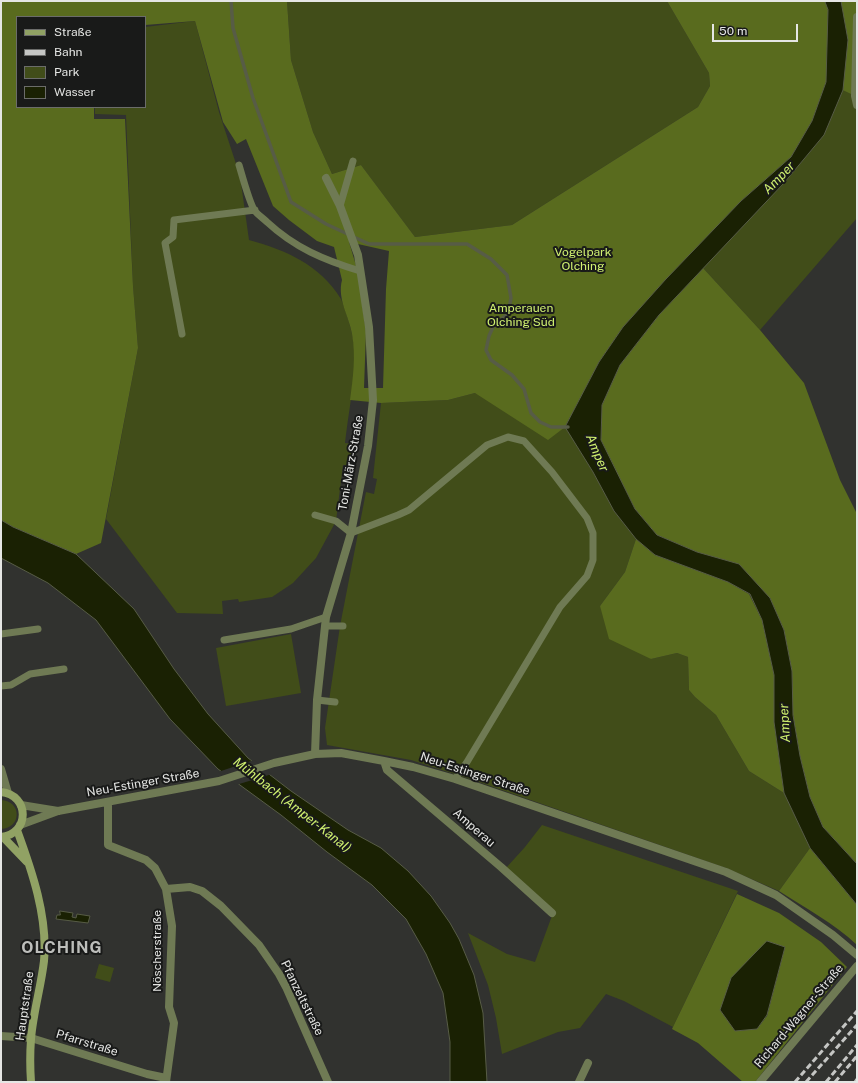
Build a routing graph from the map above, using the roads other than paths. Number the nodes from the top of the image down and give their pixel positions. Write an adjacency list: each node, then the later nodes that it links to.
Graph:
1 (857, 17): 2 (street)
2 (857, 105)
3 (353, 161): 6 (lane)
4 (239, 165): 7 (lane)
5 (326, 178): 6 (street, Toni-März-Straße)
6 (340, 206): 8 (street, Toni-März-Straße)
7 (254, 210): 8 (lane); 9 (lane)
8 (360, 271): 11 (street, Toni-März-Straße)
9 (182, 334)
10 (315, 515): 11 (lane)
11 (351, 533): 12 (street, Toni-März-Straße); 25 (lane)
12 (326, 617): 13 (street, Toni-März-Straße); 17 (lane)
13 (325, 626): 14 (lane); 20 (street, Toni-März-Straße)
14 (343, 626)
15 (38, 629): 16 (lane)
16 (1, 634)
17 (224, 640)
18 (64, 669): 19 (lane)
19 (1, 686)
20 (316, 700): 21 (lane); 22 (street, Toni-März-Straße)
21 (335, 702)
22 (315, 754): 23 (street, Neu-Estinger Straße); 27 (street, Neu-Estinger Straße)
23 (384, 761): 25 (street, Neu-Estinger Straße); 34 (street, Amperau)
24 (1, 769): 26 (street)
25 (455, 779): 35 (street, Neu-Estinger Straße)
26 (4, 792): 28 (street)
27 (108, 802): 29 (street, Neu-Estinger Straße); 33 (street, Nöscherstraße)
28 (21, 805): 29 (street, Neu-Estinger Straße); 30 (street)
29 (58, 811): 30 (street, Neu-Estinger Straße)
30 (19, 828): 31 (street); 32 (street, Hauptstraße)
31 (2, 837): 32 (street, Hauptstraße)
32 (29, 864): 38 (street, Hauptstraße)
33 (166, 889): 40 (street, Nöscherstraße); 42 (street, Pfanzeltstraße)
34 (552, 913)
35 (857, 955)
36 (857, 966): 44 (street, Richard-Wagner-Straße)
37 (1, 1036): 38 (street, Pfarrstraße)
38 (31, 1038): 40 (street, Pfarrstraße); 41 (street, Hauptstraße)
39 (588, 1063): 43 (street)
40 (166, 1080)
41 (31, 1082)
42 (328, 1082)
43 (579, 1082)
44 (760, 1082)

